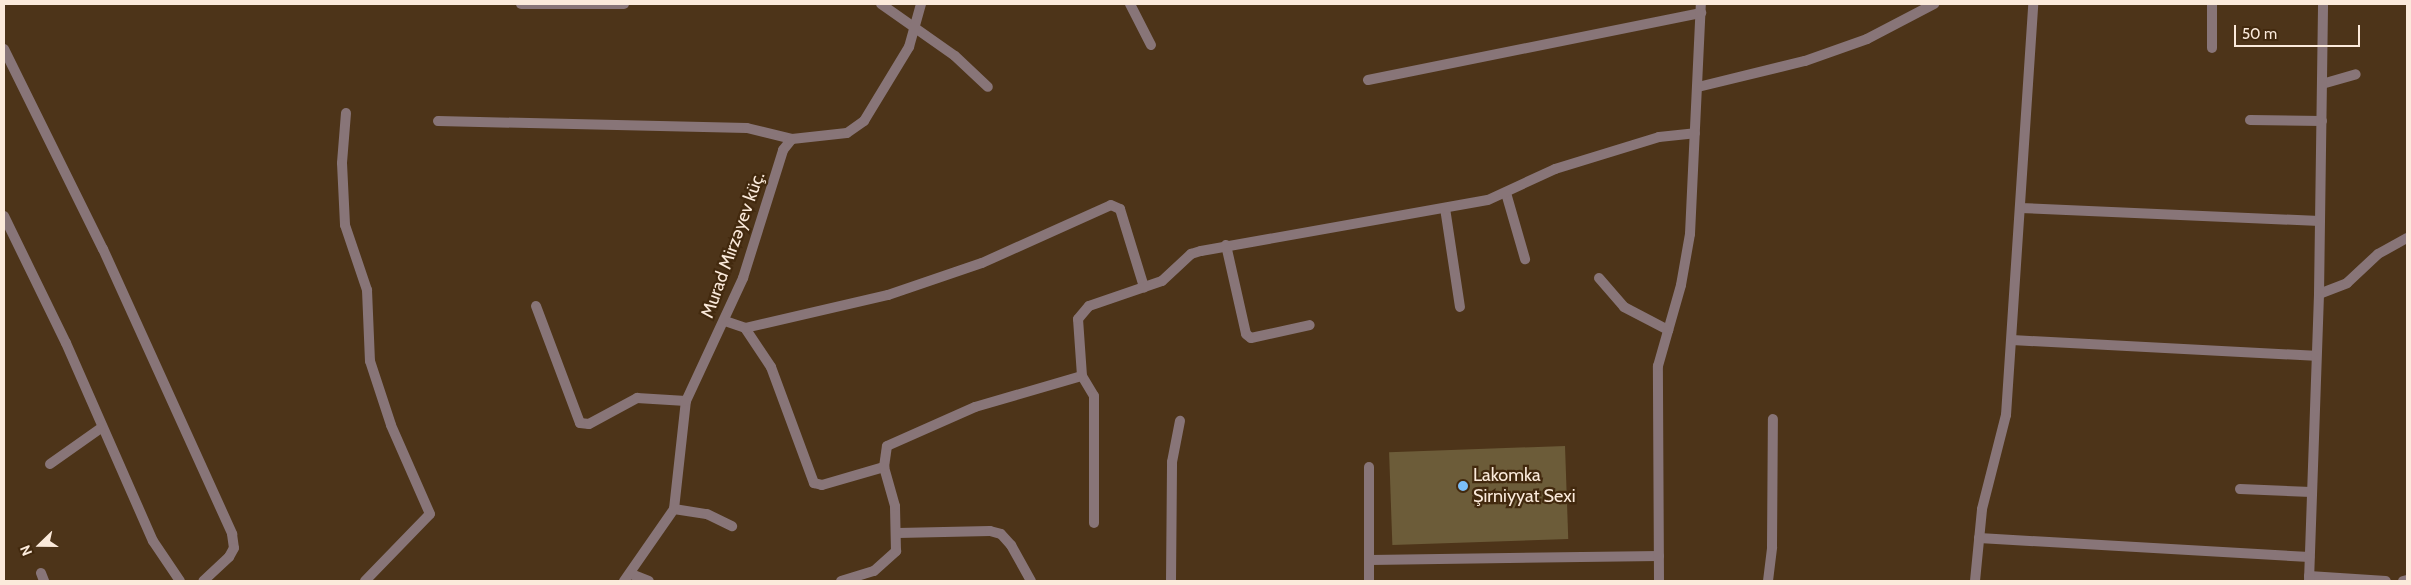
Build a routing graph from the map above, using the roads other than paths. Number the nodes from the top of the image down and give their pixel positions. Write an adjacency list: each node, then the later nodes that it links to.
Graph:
1 (521, 4): 2 (street)
2 (624, 4)
3 (881, 4): 11 (street)
4 (921, 4): 11 (street)
5 (1130, 4): 12 (street)
6 (1934, 4): 19 (street)
7 (2032, 4): 28 (street)
8 (2212, 4): 13 (street)
9 (2323, 4): 17 (street)
10 (1701, 8): 16 (street); 19 (street)
11 (916, 26): 18 (street); 25 (street)
12 (1151, 46)
13 (2212, 48)
14 (4, 49): 67 (street)
15 (2356, 74): 17 (street)
16 (1368, 80)
17 (2322, 84): 23 (street)
18 (988, 87)
19 (1698, 87): 24 (street)
20 (346, 113): 68 (street)
21 (2250, 120): 23 (street)
22 (438, 121): 25 (street)
23 (2322, 121): 30 (street)
24 (1694, 133): 26 (street); 42 (street)
25 (792, 139): 39 (street, Murad Mirzəyev küç.)
26 (1506, 193): 27 (street); 33 (street)
27 (1445, 208): 32 (street); 38 (street)
28 (2020, 208): 30 (street); 43 (street)
29 (4, 216): 49 (street)
30 (2320, 221): 36 (street)
31 (2407, 238): 36 (street)
32 (1226, 245): 35 (street); 40 (street)
33 (1525, 259)
34 (1599, 278): 42 (street)
35 (1144, 287): 41 (street); 45 (street)
36 (2319, 294): 44 (street)
37 (536, 306): 46 (street)
38 (1460, 307)
39 (725, 321): 41 (street); 46 (street, Murad Mirzəyev küç.)
40 (1310, 325)
41 (745, 328): 51 (street)
42 (1668, 330): 60 (street)
43 (2012, 340): 44 (street); 59 (street)
44 (2316, 356): 54 (street)
45 (1082, 376): 51 (street); 56 (street)
46 (686, 401): 55 (street, Murad Mirzəyev küç.)
47 (1774, 420): 75 (street)
48 (1180, 421): 72 (street)
49 (101, 428): 50 (street); 66 (street)
50 (50, 464)
51 (884, 467): 58 (street)
52 (1369, 467): 62 (street)
53 (2240, 489): 54 (street)
54 (2311, 492): 61 (street)
55 (674, 509): 57 (street); 63 (street, Murad Mirzəyev küç.)
56 (1094, 523)
57 (732, 526)
58 (898, 533): 70 (street); 71 (street)
59 (1979, 538): 61 (street); 76 (street)
60 (1659, 556): 62 (street); 74 (street)
61 (2309, 557): 64 (street)
62 (1370, 560): 73 (street)
63 (627, 577): 69 (street)
64 (2309, 579): 77 (street)
65 (2407, 580): 78 (street)
66 (180, 581)
67 (203, 581)
68 (365, 581)
69 (648, 581)
70 (841, 581)
71 (1031, 581)
72 (1171, 581)
73 (1369, 581)
74 (1659, 581)
75 (1768, 581)
76 (1975, 581)
77 (2386, 581)
78 (2403, 581)

